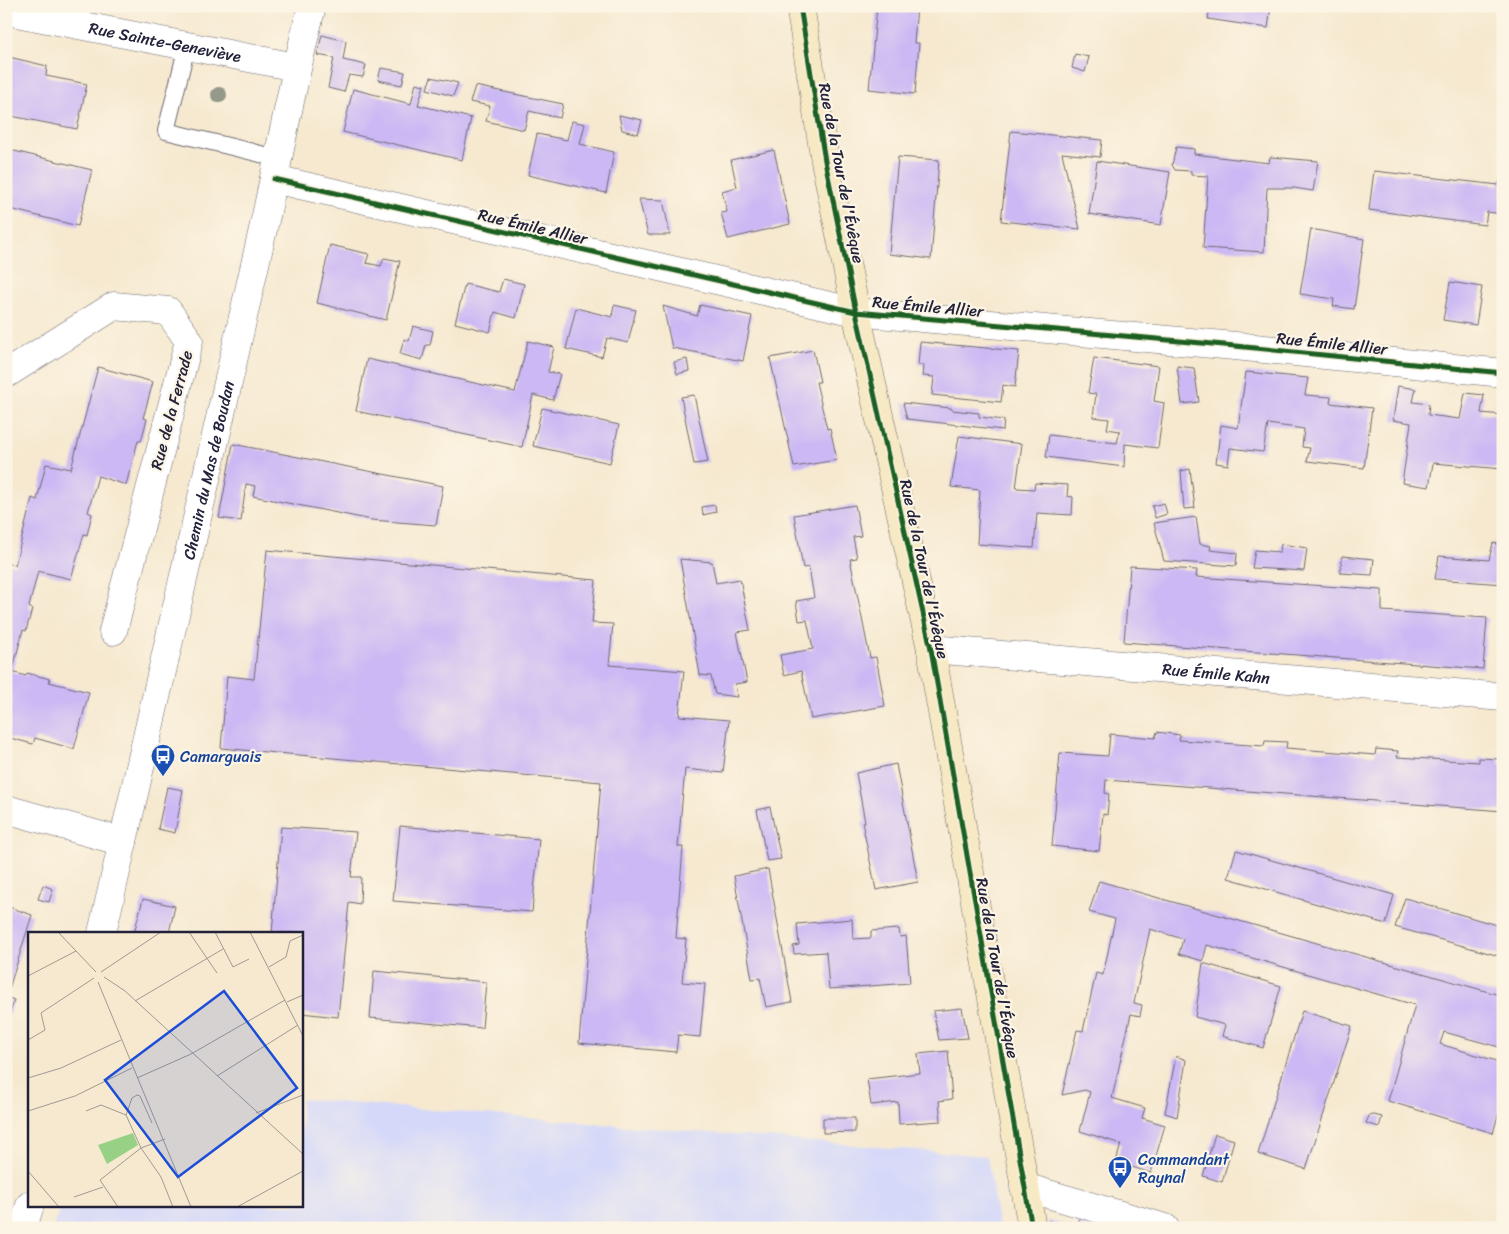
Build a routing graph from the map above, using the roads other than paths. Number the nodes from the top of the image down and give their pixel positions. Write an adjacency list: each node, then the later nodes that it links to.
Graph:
1 (312, 6): 5 (street, Chemin du Mas de Boudan)
2 (800, 6): 7 (street, Rue de la Tour de l'Évêque)
3 (6, 12): 4 (street, Rue Sainte-Geneviève)
4 (187, 46): 5 (street, Rue Sainte-Geneviève); 6 (lane)
5 (296, 67): 6 (street, Chemin du Mas de Boudan)
6 (276, 169): 7 (street, Rue Émile Allier); 14 (street, Chemin du Mas de Boudan)
7 (856, 312): 8 (street, Rue Émile Allier); 11 (street, Rue de la Tour de l'Évêque)
8 (1503, 373)
9 (6, 374): 10 (street, Rue de la Ferrade)
10 (113, 632)
11 (931, 649): 12 (street, Rue Émile Kahn); 16 (street, Rue de la Tour de l'Évêque)
12 (1503, 696)
13 (6, 810): 14 (street)
14 (123, 842): 15 (street, Chemin du Mas de Boudan)
15 (102, 932)
16 (1024, 1187): 19 (street, Rue de la Tour de l'Évêque); 20 (street)
17 (30, 1206): 18 (street)
18 (23, 1228)
19 (1032, 1228)
20 (1165, 1228)

